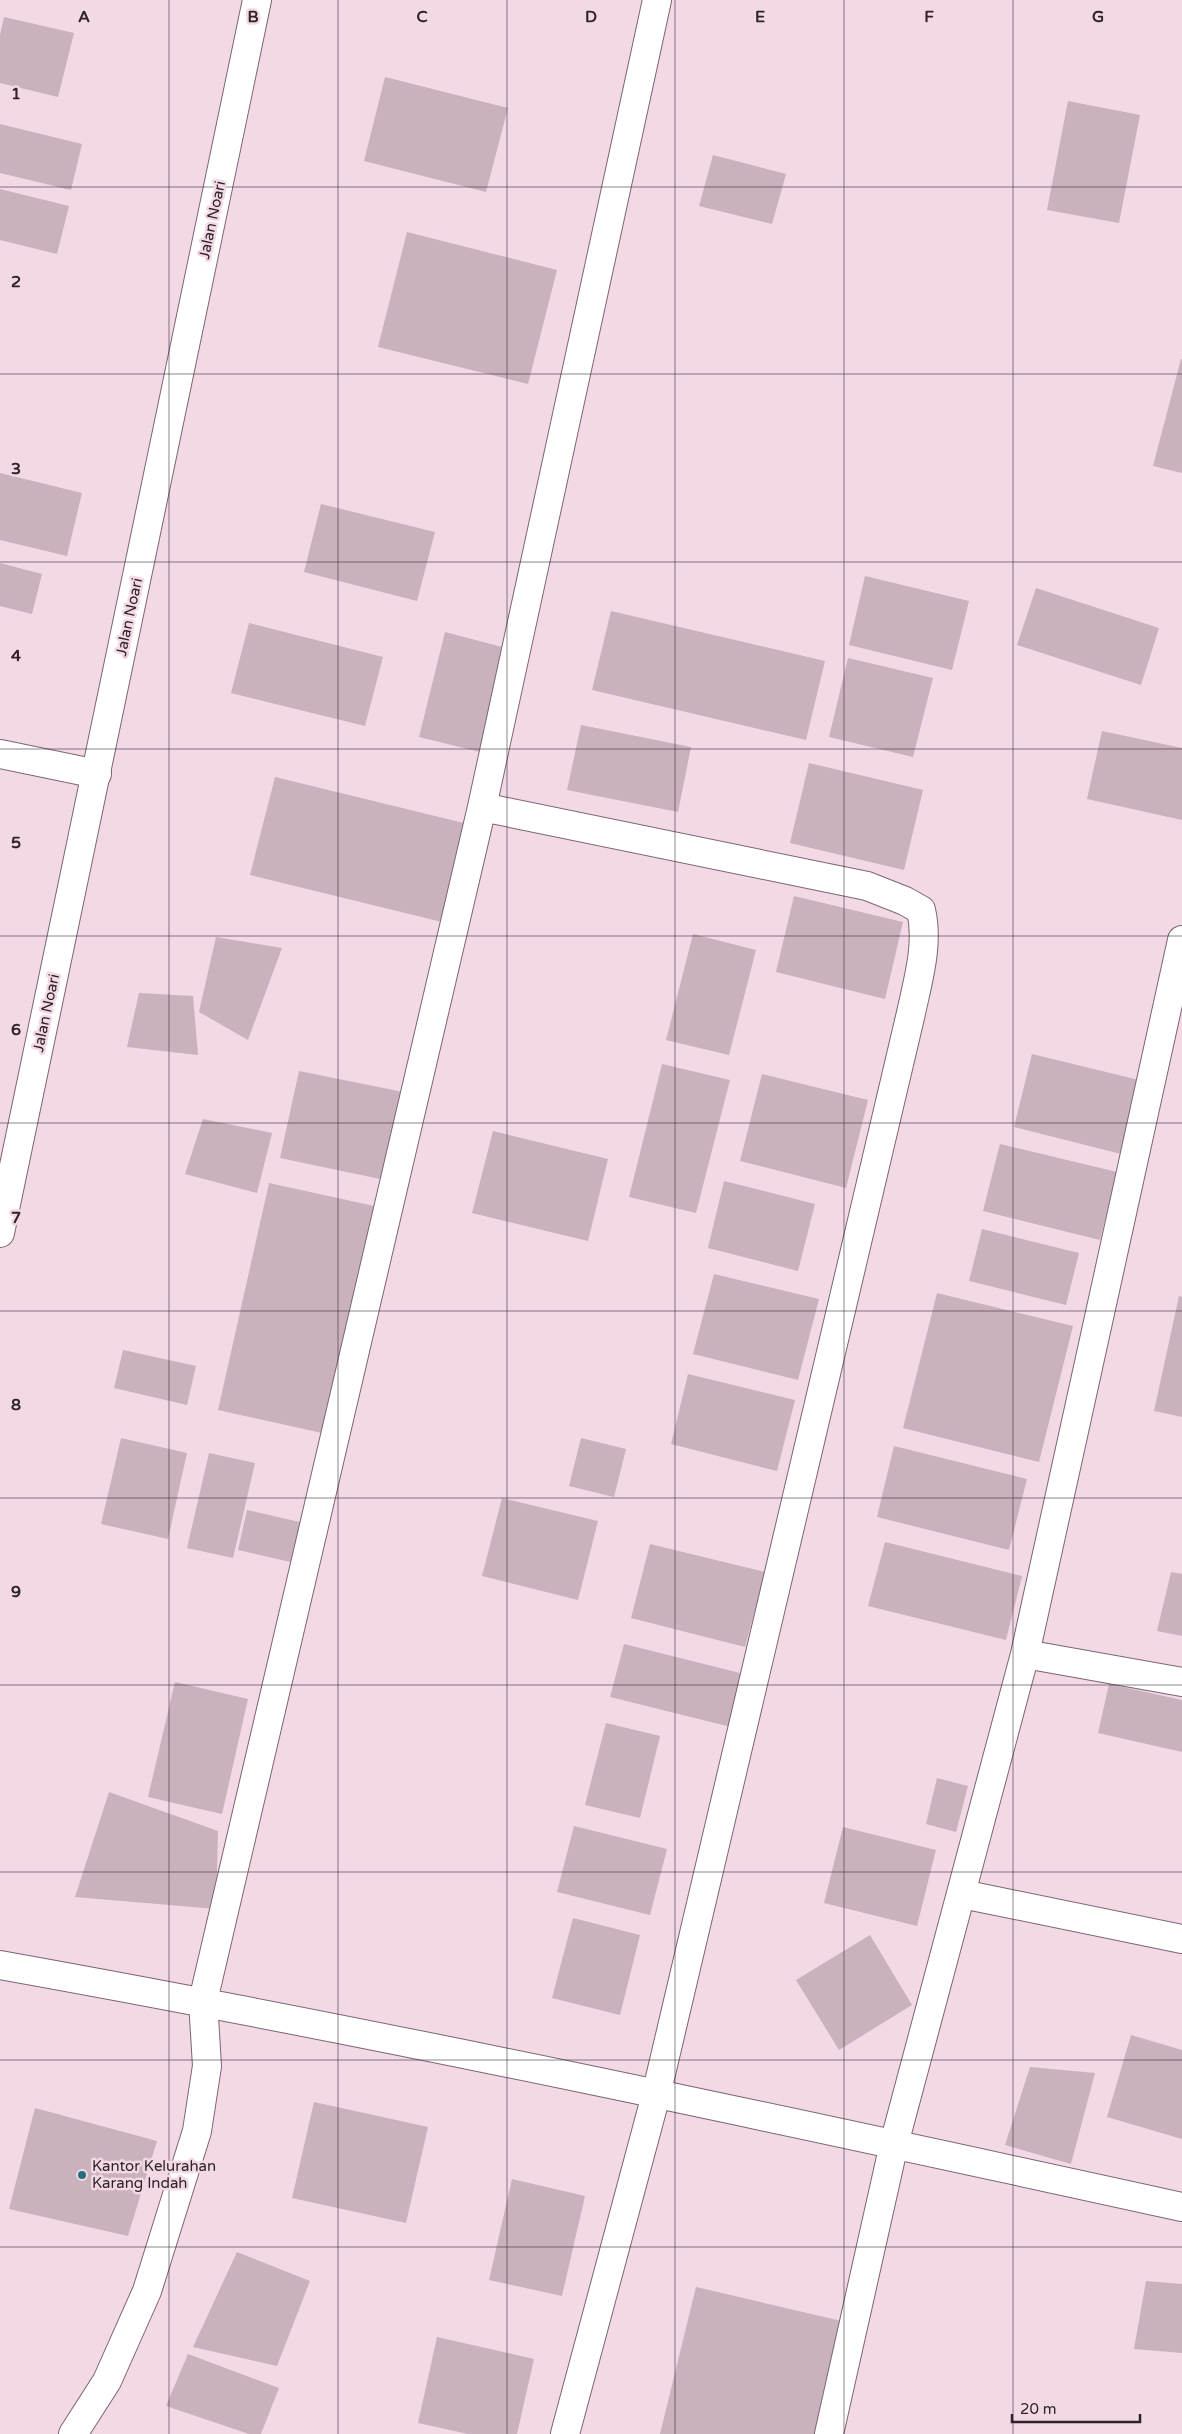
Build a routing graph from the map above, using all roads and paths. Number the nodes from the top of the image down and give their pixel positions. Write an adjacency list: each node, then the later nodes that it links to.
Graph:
1 (257, 0): 4 (street, Jalan Noari)
2 (656, 0): 5 (street)
3 (0, 754): 4 (street)
4 (97, 774): 7 (street, Jalan Noari)
5 (482, 807): 13 (street); 14 (street)
6 (1182, 940): 8 (street)
7 (0, 1233)
8 (1025, 1654): 9 (street); 10 (street)
9 (1182, 1682)
10 (962, 1894): 11 (street); 15 (street)
11 (1182, 1939)
12 (0, 1965): 13 (street)
13 (202, 2001): 14 (street); 17 (street)
14 (656, 2095): 15 (street); 18 (street)
15 (894, 2144): 16 (street); 19 (street)
16 (1182, 2206)
17 (73, 2434)
18 (565, 2434)
19 (829, 2434)

